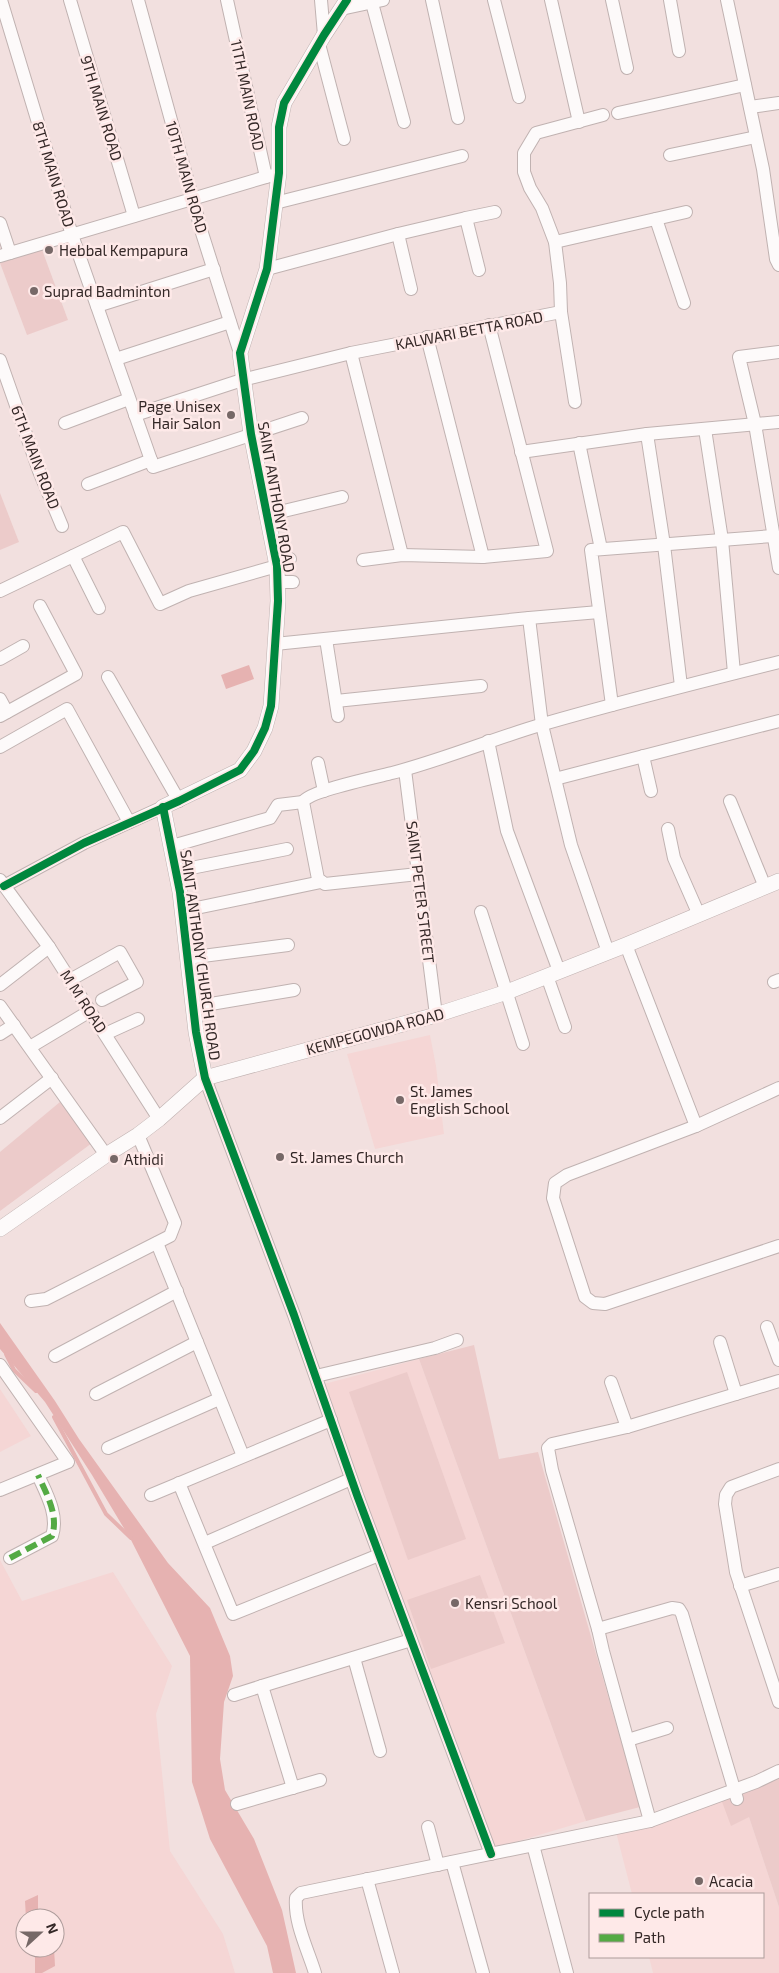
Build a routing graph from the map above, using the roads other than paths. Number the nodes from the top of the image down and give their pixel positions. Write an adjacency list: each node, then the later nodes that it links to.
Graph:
1 (1, 0): 40 (street, 8TH MAIN ROAD)
2 (70, 0): 35 (street, 9TH MAIN ROAD)
3 (138, 0): 31 (street, 10TH MAIN ROAD)
4 (227, 0): 30 (street, 11TH MAIN ROAD)
5 (321, 0): 14 (street)
6 (432, 0): 23 (street)
7 (494, 0): 18 (street)
8 (551, 0): 25 (street)
9 (612, 0): 16 (street)
10 (670, 0): 15 (street)
11 (727, 0): 17 (street)
12 (377, 2): 13 (street); 24 (street)
13 (344, 5): 14 (street, SAINT ANTHONY ROAD)
14 (321, 40): 27 (street); 30 (street, SAINT ANTHONY ROAD)
15 (679, 51)
16 (626, 68)
17 (745, 85): 20 (street); 21 (street)
18 (519, 97)
19 (779, 103): 20 (street)
20 (750, 108): 26 (street)
21 (618, 113)
22 (604, 115): 25 (street, KALWARI BETTA ROAD)
23 (458, 118)
24 (404, 122)
25 (579, 122): 41 (street, KALWARI BETTA ROAD)
26 (756, 137): 28 (street); 43 (street)
27 (344, 139)
28 (670, 155)
29 (462, 156): 32 (street)
30 (272, 175): 31 (street); 32 (street, SAINT ANTHONY ROAD)
31 (193, 199): 35 (street); 45 (street, 10TH MAIN ROAD)
32 (275, 203): 44 (street, SAINT ANTHONY ROAD)
33 (495, 212): 36 (street)
34 (686, 212): 37 (street)
35 (134, 216): 40 (street)
36 (466, 218): 39 (street); 46 (street)
37 (656, 219): 41 (street); 48 (street)
38 (0, 223): 42 (street)
39 (398, 234): 44 (street); 47 (street)
40 (72, 235): 42 (street); 49 (street, 8TH MAIN ROAD)
41 (555, 242): 50 (street, KALWARI BETTA ROAD)
42 (5, 255)
43 (779, 265)
44 (267, 269): 54 (street, SAINT ANTHONY ROAD)
45 (214, 270): 49 (street); 51 (street, 10TH MAIN ROAD)
46 (479, 270)
47 (411, 289)
48 (684, 303)
49 (97, 306): 57 (street, 8TH MAIN ROAD)
50 (561, 312): 52 (street, KALWARI BETTA ROAD); 61 (street)
51 (230, 322): 54 (street, 10TH MAIN ROAD); 57 (street)
52 (488, 325): 53 (street, KALWARI BETTA ROAD); 71 (street)
53 (427, 337): 56 (street, KALWARI BETTA ROAD); 83 (street)
54 (240, 352): 59 (street, SAINT ANTHONY ROAD)
55 (779, 352): 66 (street)
56 (351, 353): 59 (street, KALWARI BETTA ROAD); 81 (street)
57 (116, 359): 60 (street, 8TH MAIN ROAD)
58 (0, 360): 76 (street, 6TH MAIN ROAD)
59 (242, 380): 62 (street, KALWARI BETTA ROAD); 68 (street, SAINT ANTHONY ROAD)
60 (129, 398): 62 (street, 8TH MAIN ROAD); 65 (street)
61 (575, 402)
62 (135, 415): 72 (street, 8TH MAIN ROAD)
63 (302, 418): 68 (street)
64 (779, 422): 66 (street)
65 (65, 423)
66 (755, 424): 67 (street); 77 (street)
67 (705, 429): 69 (street); 78 (street)
68 (251, 434): 72 (street); 75 (street, SAINT ANTHONY ROAD)
69 (647, 434): 70 (street); 79 (street)
70 (579, 443): 71 (street); 80 (street)
71 (521, 452): 83 (street)
72 (151, 460): 73 (street)
73 (88, 484)
74 (342, 497): 75 (street)
75 (266, 515): 85 (street, SAINT ANTHONY ROAD)
76 (62, 526)
77 (773, 536): 78 (street); 86 (street)
78 (722, 540): 79 (street); 99 (street)
79 (664, 545): 80 (street); 102 (street)
80 (601, 549): 92 (street)
81 (402, 555): 83 (street); 84 (street)
82 (73, 556): 85 (street); 89 (street); 91 (street)
83 (482, 557)
84 (363, 560)
85 (281, 562): 87 (street, SAINT ANTHONY ROAD)
86 (779, 568)
87 (278, 582): 88 (street); 95 (street, SAINT ANTHONY ROAD)
88 (293, 582)
89 (0, 591)
90 (40, 606): 106 (street)
91 (100, 608)
92 (599, 612): 93 (street); 105 (street)
93 (529, 618): 94 (street); 109 (street)
94 (326, 639): 95 (street); 104 (street)
95 (276, 644): 118 (street, SAINT ANTHONY ROAD)
96 (23, 646): 97 (street)
97 (0, 659)
98 (779, 662): 99 (street)
99 (734, 673): 102 (street)
100 (108, 677): 118 (street)
101 (481, 686): 104 (street)
102 (681, 686): 105 (street)
103 (0, 699): 106 (street)
104 (336, 701): 107 (street)
105 (612, 705): 109 (street)
106 (4, 714)
107 (338, 716)
108 (779, 721): 112 (street)
109 (542, 725): 110 (street); 115 (street)
110 (488, 741): 114 (street); 139 (street)
111 (0, 747): 122 (street)
112 (643, 756): 115 (street); 117 (street)
113 (318, 763): 116 (street)
114 (405, 770): 116 (street); 127 (street, SAINT PETER STREET)
115 (555, 779): 137 (street)
116 (324, 791): 120 (street)
117 (651, 791)
118 (179, 801): 121 (street, SAINT ANTHONY ROAD)
119 (730, 801): 130 (street)
120 (303, 802): 124 (street); 128 (street)
121 (163, 807): 122 (street, SAINT ANTHONY ROAD); 124 (street, SAINT ANTHONY CHURCH ROAD)
122 (129, 822): 129 (street, SAINT ANTHONY ROAD)
123 (668, 829): 133 (street)
124 (172, 846): 126 (street, SAINT ANTHONY CHURCH ROAD)
125 (287, 849): 126 (street)
126 (176, 871): 131 (street, SAINT ANTHONY CHURCH ROAD)
127 (418, 874): 128 (street); 148 (street, SAINT PETER STREET)
128 (321, 882): 131 (street)
129 (2, 883): 136 (street, M M ROAD)
130 (772, 884): 133 (street, KEMPEGOWDA ROAD)
131 (182, 911): 138 (street, SAINT ANTHONY CHURCH ROAD)
132 (480, 912): 143 (street)
133 (699, 915): 135 (street, KEMPEGOWDA ROAD)
134 (288, 945): 138 (street)
135 (626, 945): 137 (street, KEMPEGOWDA ROAD); 161 (street)
136 (49, 946): 140 (street, M M ROAD); 141 (street)
137 (608, 952): 139 (street, KEMPEGOWDA ROAD)
138 (187, 958): 146 (street, SAINT ANTHONY CHURCH ROAD)
139 (553, 974): 143 (street, KEMPEGOWDA ROAD); 151 (street)
140 (70, 980): 144 (street); 147 (street, M M ROAD)
141 (0, 985)
142 (294, 990): 146 (street)
143 (506, 992): 148 (street, KEMPEGOWDA ROAD); 154 (street)
144 (102, 1000)
145 (0, 1006): 150 (street)
146 (193, 1007): 157 (street, SAINT ANTHONY CHURCH ROAD)
147 (90, 1011): 153 (street, M M ROAD); 155 (street)
148 (436, 1015): 157 (street, KEMPEGOWDA ROAD)
149 (138, 1019): 153 (street)
150 (14, 1025): 152 (street); 155 (street)
151 (565, 1028)
152 (0, 1034)
153 (105, 1034): 160 (street, M M ROAD)
154 (522, 1044)
155 (30, 1047): 156 (street)
156 (52, 1078): 159 (street); 163 (street)
157 (205, 1078): 160 (street, KEMPEGOWDA ROAD); 176 (street)
158 (779, 1088): 161 (street)
159 (0, 1118)
160 (159, 1119): 162 (street, KEMPEGOWDA ROAD)
161 (696, 1126): 166 (street)
162 (138, 1135): 163 (street, KEMPEGOWDA ROAD); 165 (street)
163 (106, 1155): 164 (street, KEMPEGOWDA ROAD)
164 (0, 1229)
165 (157, 1243): 167 (street); 168 (street)
166 (779, 1246)
167 (176, 1292): 171 (street); 173 (street)
168 (31, 1301)
169 (767, 1327): 174 (street)
170 (457, 1340): 176 (street)
171 (197, 1342): 179 (street); 181 (street)
172 (720, 1342): 180 (street)
173 (55, 1356)
174 (779, 1360)
175 (0, 1365): 187 (street)
176 (316, 1376): 182 (street)
177 (779, 1381): 180 (street)
178 (612, 1382): 183 (street)
179 (96, 1394)
180 (736, 1394): 183 (street)
181 (219, 1399): 184 (street); 185 (street)
182 (331, 1420): 185 (street); 188 (street)
183 (627, 1427): 197 (street)
184 (108, 1448)
185 (243, 1456): 189 (street)
186 (779, 1469): 196 (street)
187 (38, 1475): 190 (street); 194 (street)
188 (351, 1479): 192 (street); 193 (street)
189 (180, 1483): 191 (street); 192 (street)
190 (0, 1490)
191 (151, 1495)
192 (204, 1543): 193 (street)
193 (379, 1555): 198 (street)
194 (10, 1558)
195 (779, 1574): 196 (street)
196 (740, 1586): 202 (street)
197 (598, 1629): 204 (street); 209 (street)
198 (411, 1640): 199 (street); 214 (street)
199 (354, 1658): 200 (street); 205 (street)
200 (262, 1686): 201 (street); 208 (street)
201 (234, 1695)
202 (779, 1702)
203 (667, 1728): 204 (street)
204 (628, 1740): 211 (street)
205 (380, 1751)
206 (779, 1770): 209 (street)
207 (320, 1780): 208 (street)
208 (292, 1788): 210 (street)
209 (735, 1795): 211 (street)
210 (237, 1804)
211 (650, 1821): 213 (street)
212 (428, 1827): 216 (street)
213 (533, 1845): 214 (street); 221 (street)
214 (491, 1854): 215 (street)
215 (452, 1862): 216 (street); 220 (street)
216 (438, 1865): 217 (street)
217 (367, 1879): 218 (street); 219 (street)
218 (316, 1973)
219 (394, 1973)
220 (483, 1973)
221 (568, 1973)

